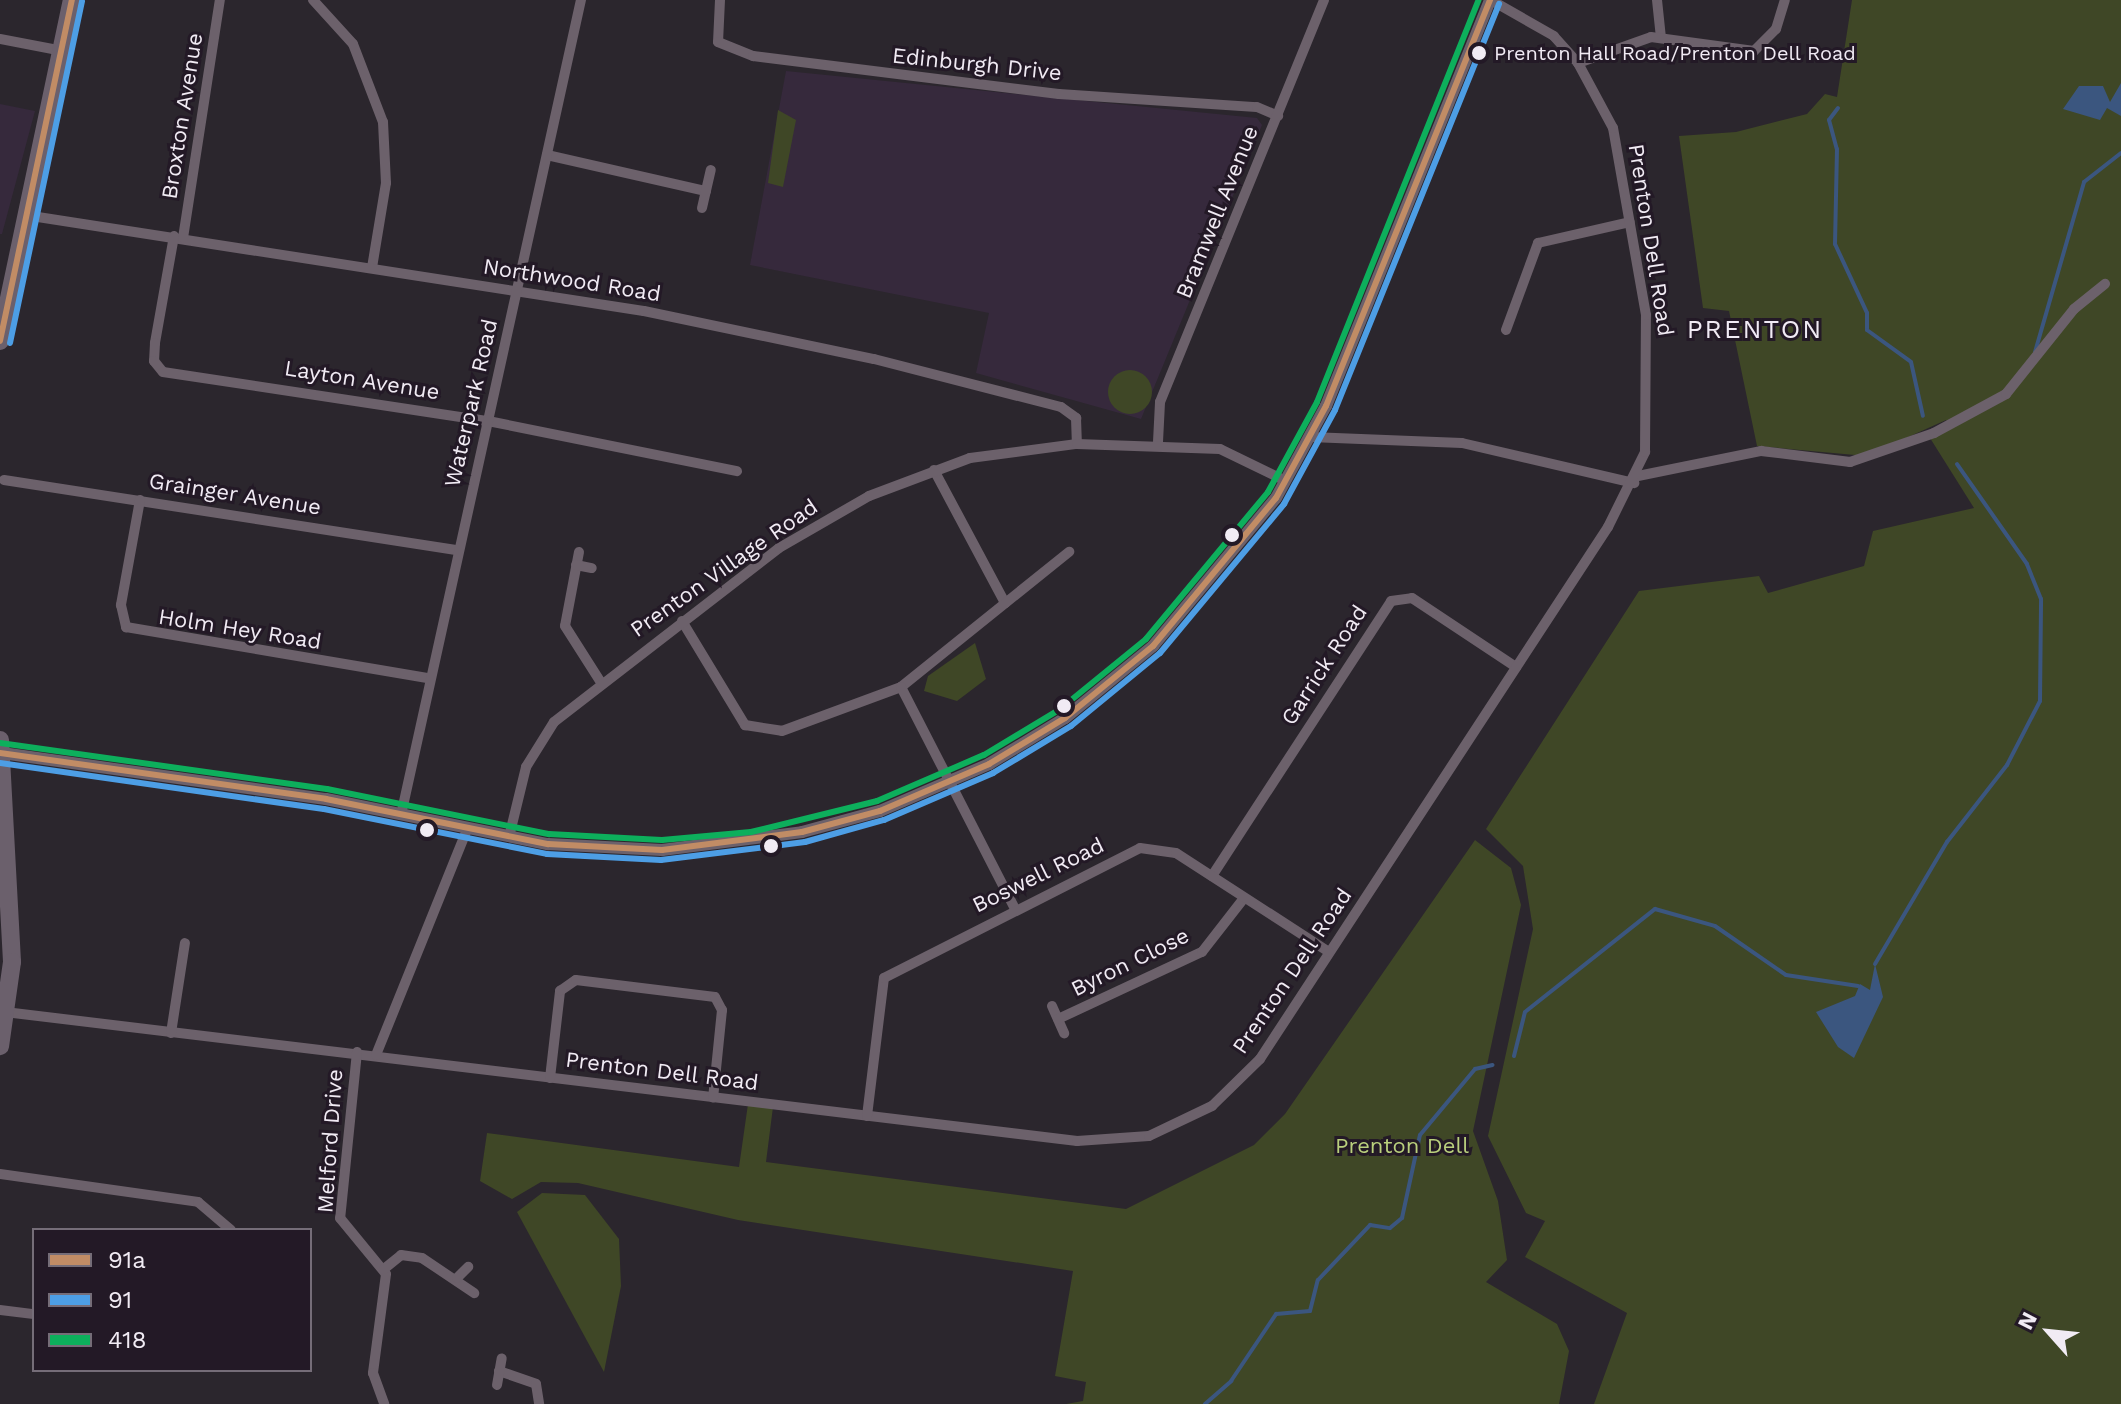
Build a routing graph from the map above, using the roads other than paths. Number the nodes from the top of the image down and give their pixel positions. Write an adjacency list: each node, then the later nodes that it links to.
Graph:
1 (72, 0): 12 (highway)
2 (220, 0): 21 (street, Broxton Avenue)
3 (313, 0): 22 (street)
4 (581, 0): 15 (street, Waterpark Road)
5 (720, 0): 14 (street, Edinburgh Drive)
6 (1324, 0): 14 (street, Bramwell Avenue)
7 (1491, 0): 13 (street, Prenton Dell Road); 28 (street)
8 (1657, 0): 10 (street)
9 (1785, 0): 10 (street)
10 (1661, 38): 13 (street)
11 (0, 39): 12 (street)
12 (63, 51): 19 (highway)
13 (1578, 63): 20 (street, Prenton Dell Road)
14 (1278, 116): 29 (street, Bramwell Avenue)
15 (547, 155): 17 (street); 24 (street, Waterpark Road)
16 (711, 170): 17 (street)
17 (706, 191): 18 (street)
18 (702, 208)
19 (25, 215): 21 (street, Northwood Road); 26 (highway)
20 (1630, 222): 25 (street); 34 (street, Prenton Dell Road)
21 (179, 237): 22 (street, Northwood Road); 27 (street, Layton Avenue)
22 (372, 268): 24 (street, Northwood Road)
23 (2105, 284): 34 (street)
24 (518, 291): 27 (street, Waterpark Road); 30 (street, Northwood Road)
25 (1506, 330)
26 (0, 341)
27 (488, 421): 32 (street, Layton Avenue); 37 (street, Waterpark Road)
28 (1310, 437): 34 (street); 35 (street)
29 (1158, 442): 30 (street, Prenton Village Road); 35 (street, Prenton Village Road)
30 (1077, 444): 31 (street, Prenton Village Road)
31 (934, 470): 42 (street); 43 (street, Prenton Village Road)
32 (737, 471)
33 (4, 480): 36 (street, Grainger Avenue)
34 (1636, 480): 44 (street, Prenton Dell Road)
35 (1286, 481): 49 (street)
36 (140, 500): 37 (street, Grainger Avenue); 45 (street, Holm Hey Road)
37 (458, 550): 45 (street, Waterpark Road)
38 (579, 552): 40 (street)
39 (1069, 552): 42 (street)
40 (576, 565): 41 (street); 46 (street)
41 (592, 568)
42 (1005, 603): 47 (street)
43 (682, 621): 46 (street, Prenton Village Road); 47 (street)
44 (1516, 667): 53 (street, Garrick Road); 57 (street, Prenton Dell Road)
45 (429, 678): 50 (street, Waterpark Road)
46 (600, 681): 52 (street, Prenton Village Road)
47 (901, 687): 49 (street)
48 (1, 749): 50 (street); 59 (highway)
49 (947, 781): 52 (street); 55 (street)
50 (401, 815): 51 (street)
51 (467, 830): 52 (street); 65 (street)
52 (509, 837)
53 (1212, 876): 54 (street, Boswell Road); 55 (street, Boswell Road)
54 (1244, 898): 57 (street, Boswell Road); 60 (street, Byron Close)
55 (1014, 907): 68 (street, Boswell Road)
56 (185, 943): 61 (street)
57 (1329, 952): 68 (street, Prenton Dell Road)
58 (1052, 1006): 60 (street, Byron Close)
59 (5, 1012): 61 (street, Prenton Dell Road); 63 (highway)
60 (1058, 1019): 62 (street, Byron Close)
61 (171, 1033): 64 (street, Prenton Dell Road)
62 (1064, 1033)
63 (0, 1046)
64 (357, 1052): 65 (street, Prenton Dell Road); 72 (street, Melford Drive)
65 (376, 1055): 66 (street, Prenton Dell Road)
66 (550, 1078): 67 (street, Prenton Dell Road); 67 (street)
67 (713, 1098): 68 (street, Prenton Dell Road)
68 (867, 1116)
69 (0, 1174): 70 (street)
70 (229, 1228)
71 (468, 1267): 73 (street)
72 (384, 1269): 73 (street); 80 (street)
73 (457, 1278): 74 (street)
74 (474, 1293)
75 (0, 1310): 76 (street)
76 (32, 1314)
77 (502, 1358): 78 (street)
78 (499, 1371): 79 (street); 81 (street)
79 (497, 1385)
80 (384, 1404)
81 (539, 1404)

